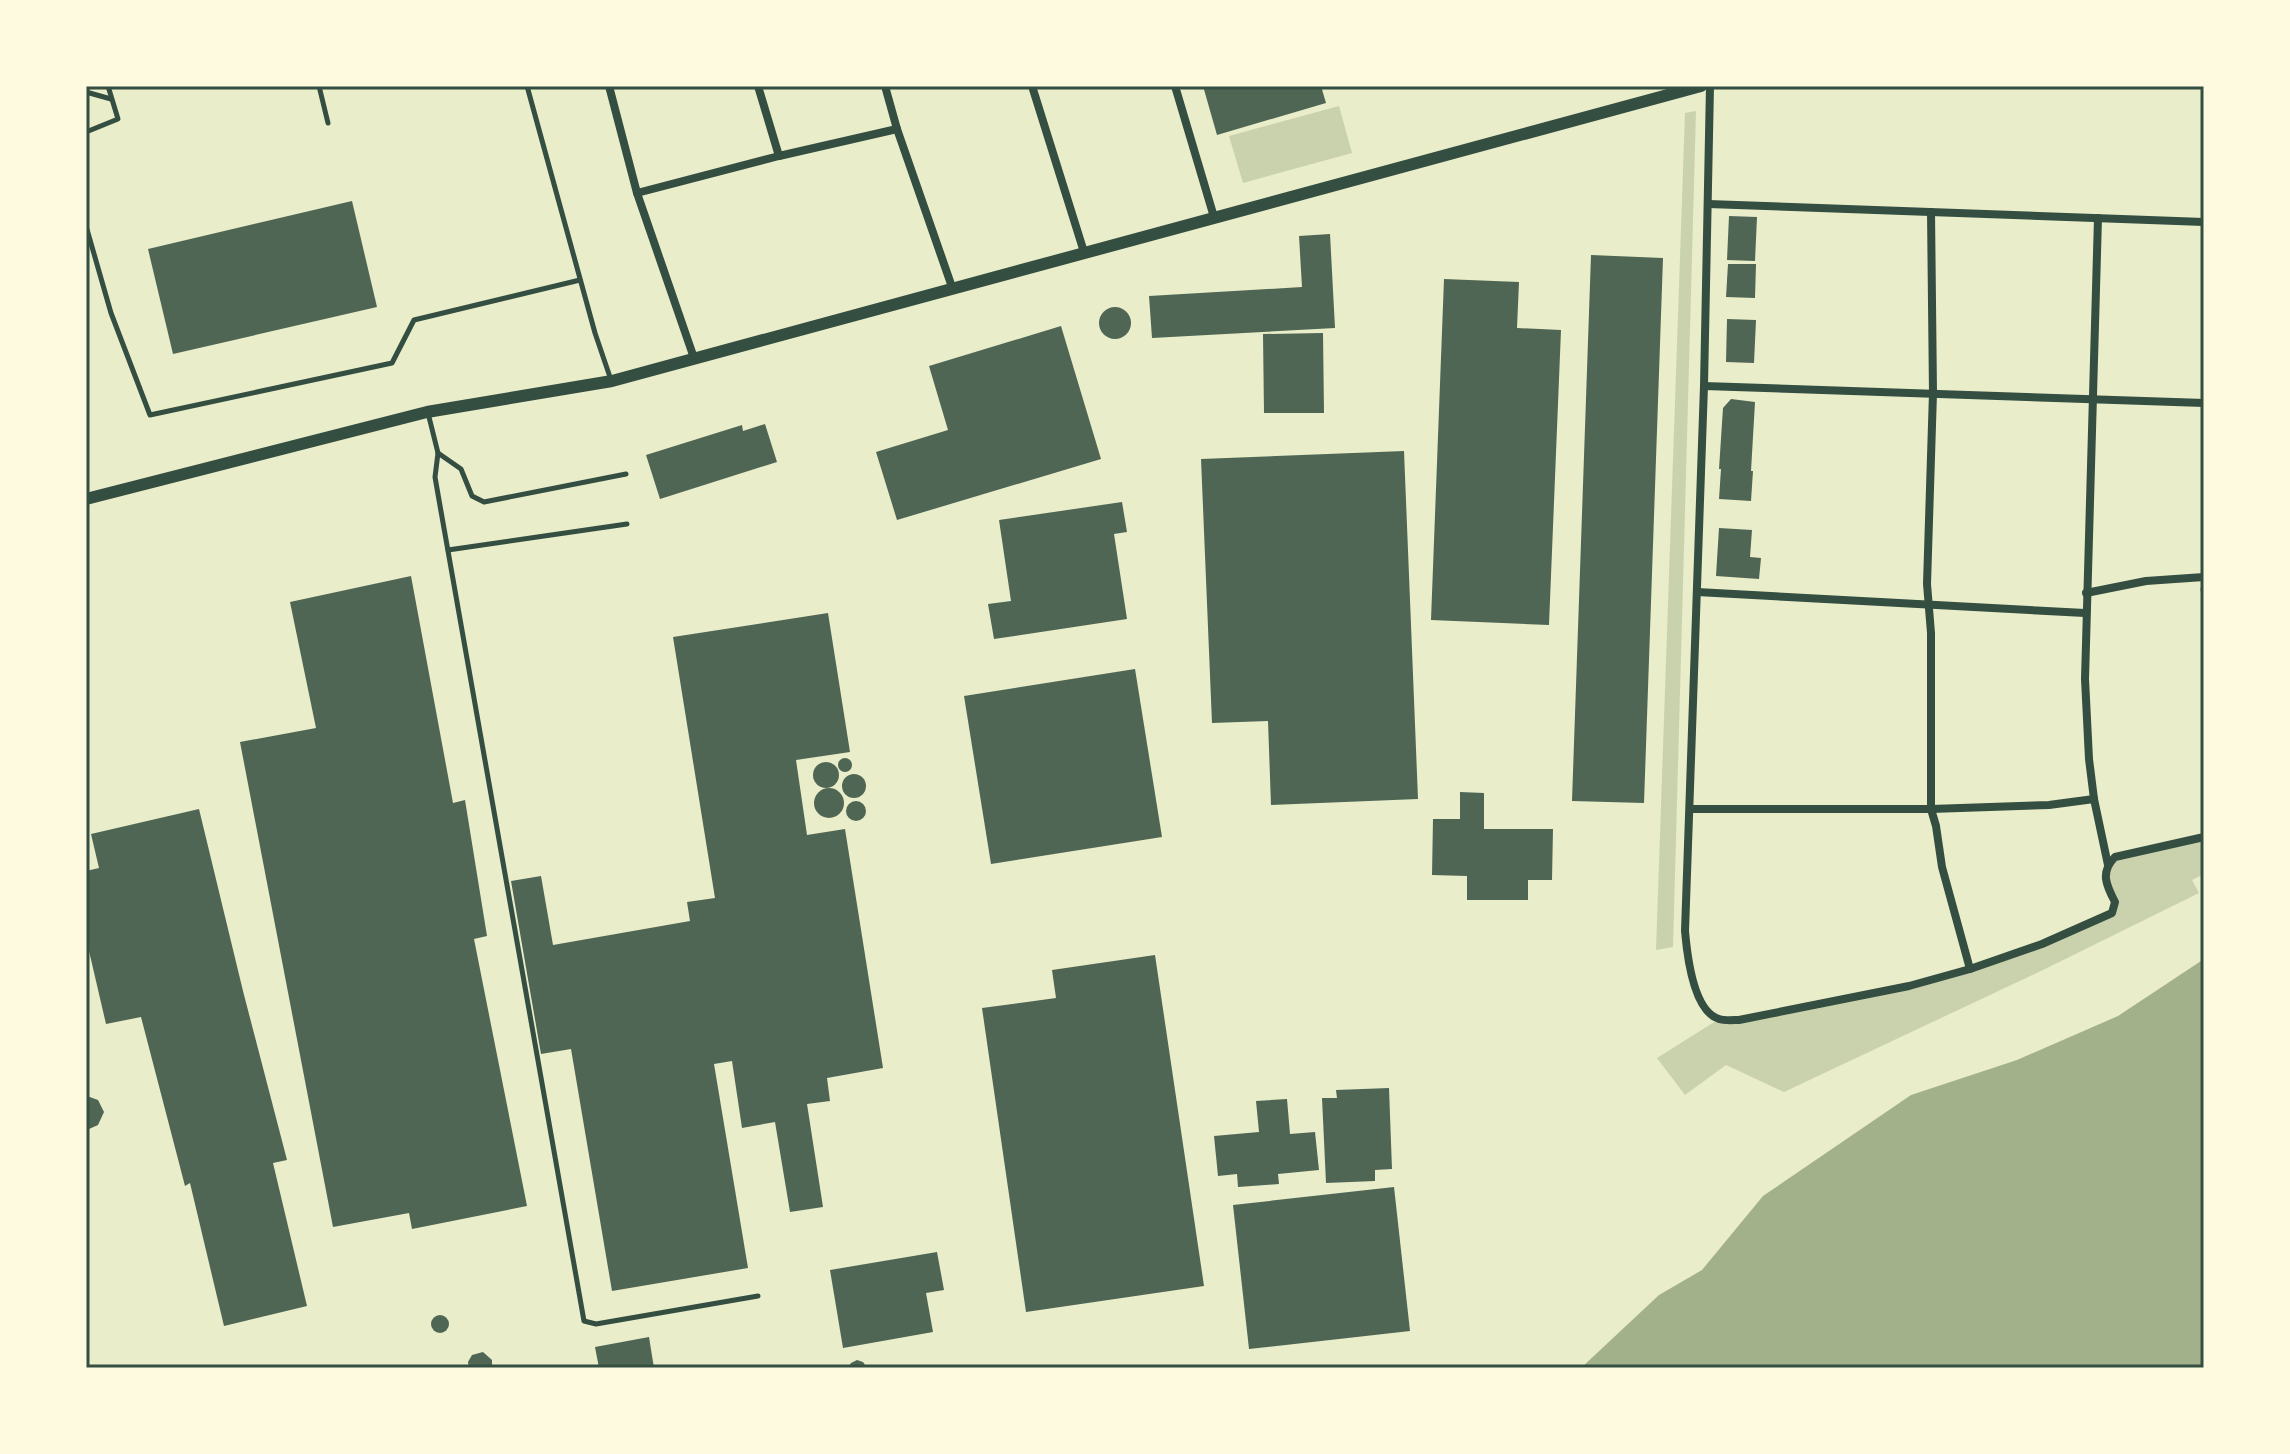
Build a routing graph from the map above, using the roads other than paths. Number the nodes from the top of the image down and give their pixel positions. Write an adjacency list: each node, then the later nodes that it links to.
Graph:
1 (108, 86): 12 (lane)
2 (319, 86): 13 (lane)
3 (527, 86): 25 (lane)
4 (609, 86): 17 (street)
5 (758, 86): 16 (street)
6 (885, 86): 14 (street)
7 (1032, 86): 24 (street)
8 (1175, 86): 20 (street)
9 (1701, 86): 20 (street)
10 (1710, 86): 18 (street)
11 (86, 92): 12 (lane)
12 (112, 99): 15 (lane)
13 (328, 123)
14 (897, 129): 16 (street); 26 (street)
15 (86, 132)
16 (779, 156): 17 (street)
17 (637, 193): 27 (street)
18 (1708, 204): 19 (street); 29 (street)
19 (1931, 212): 21 (street); 30 (street)
20 (1214, 217): 24 (street)
21 (2098, 218): 22 (street); 31 (street)
22 (2204, 222)
23 (86, 226): 25 (lane)
24 (1084, 252): 26 (street)
25 (580, 280): 28 (lane)
26 (952, 287): 27 (street)
27 (694, 358): 28 (street)
28 (612, 381): 33 (street)
29 (1704, 386): 30 (street); 40 (street)
30 (1933, 393): 31 (street); 42 (street)
31 (2092, 399): 32 (street); 41 (street)
32 (2204, 403)
33 (427, 412): 34 (lane); 36 (street)
34 (438, 453): 35 (lane); 38 (lane)
35 (626, 474)
36 (86, 499)
37 (627, 524): 38 (lane)
38 (448, 550): 50 (lane)
39 (2204, 577): 41 (street)
40 (1697, 592): 42 (street); 45 (street)
41 (2086, 593): 43 (street)
42 (1929, 603): 43 (street); 46 (street)
43 (2085, 613): 44 (street)
44 (2094, 799): 46 (street); 48 (street)
45 (1690, 809): 46 (street); 49 (street)
46 (1931, 809): 49 (street)
47 (2204, 837): 48 (street)
48 (2108, 865): 49 (street)
49 (1970, 969)
50 (758, 1296)

